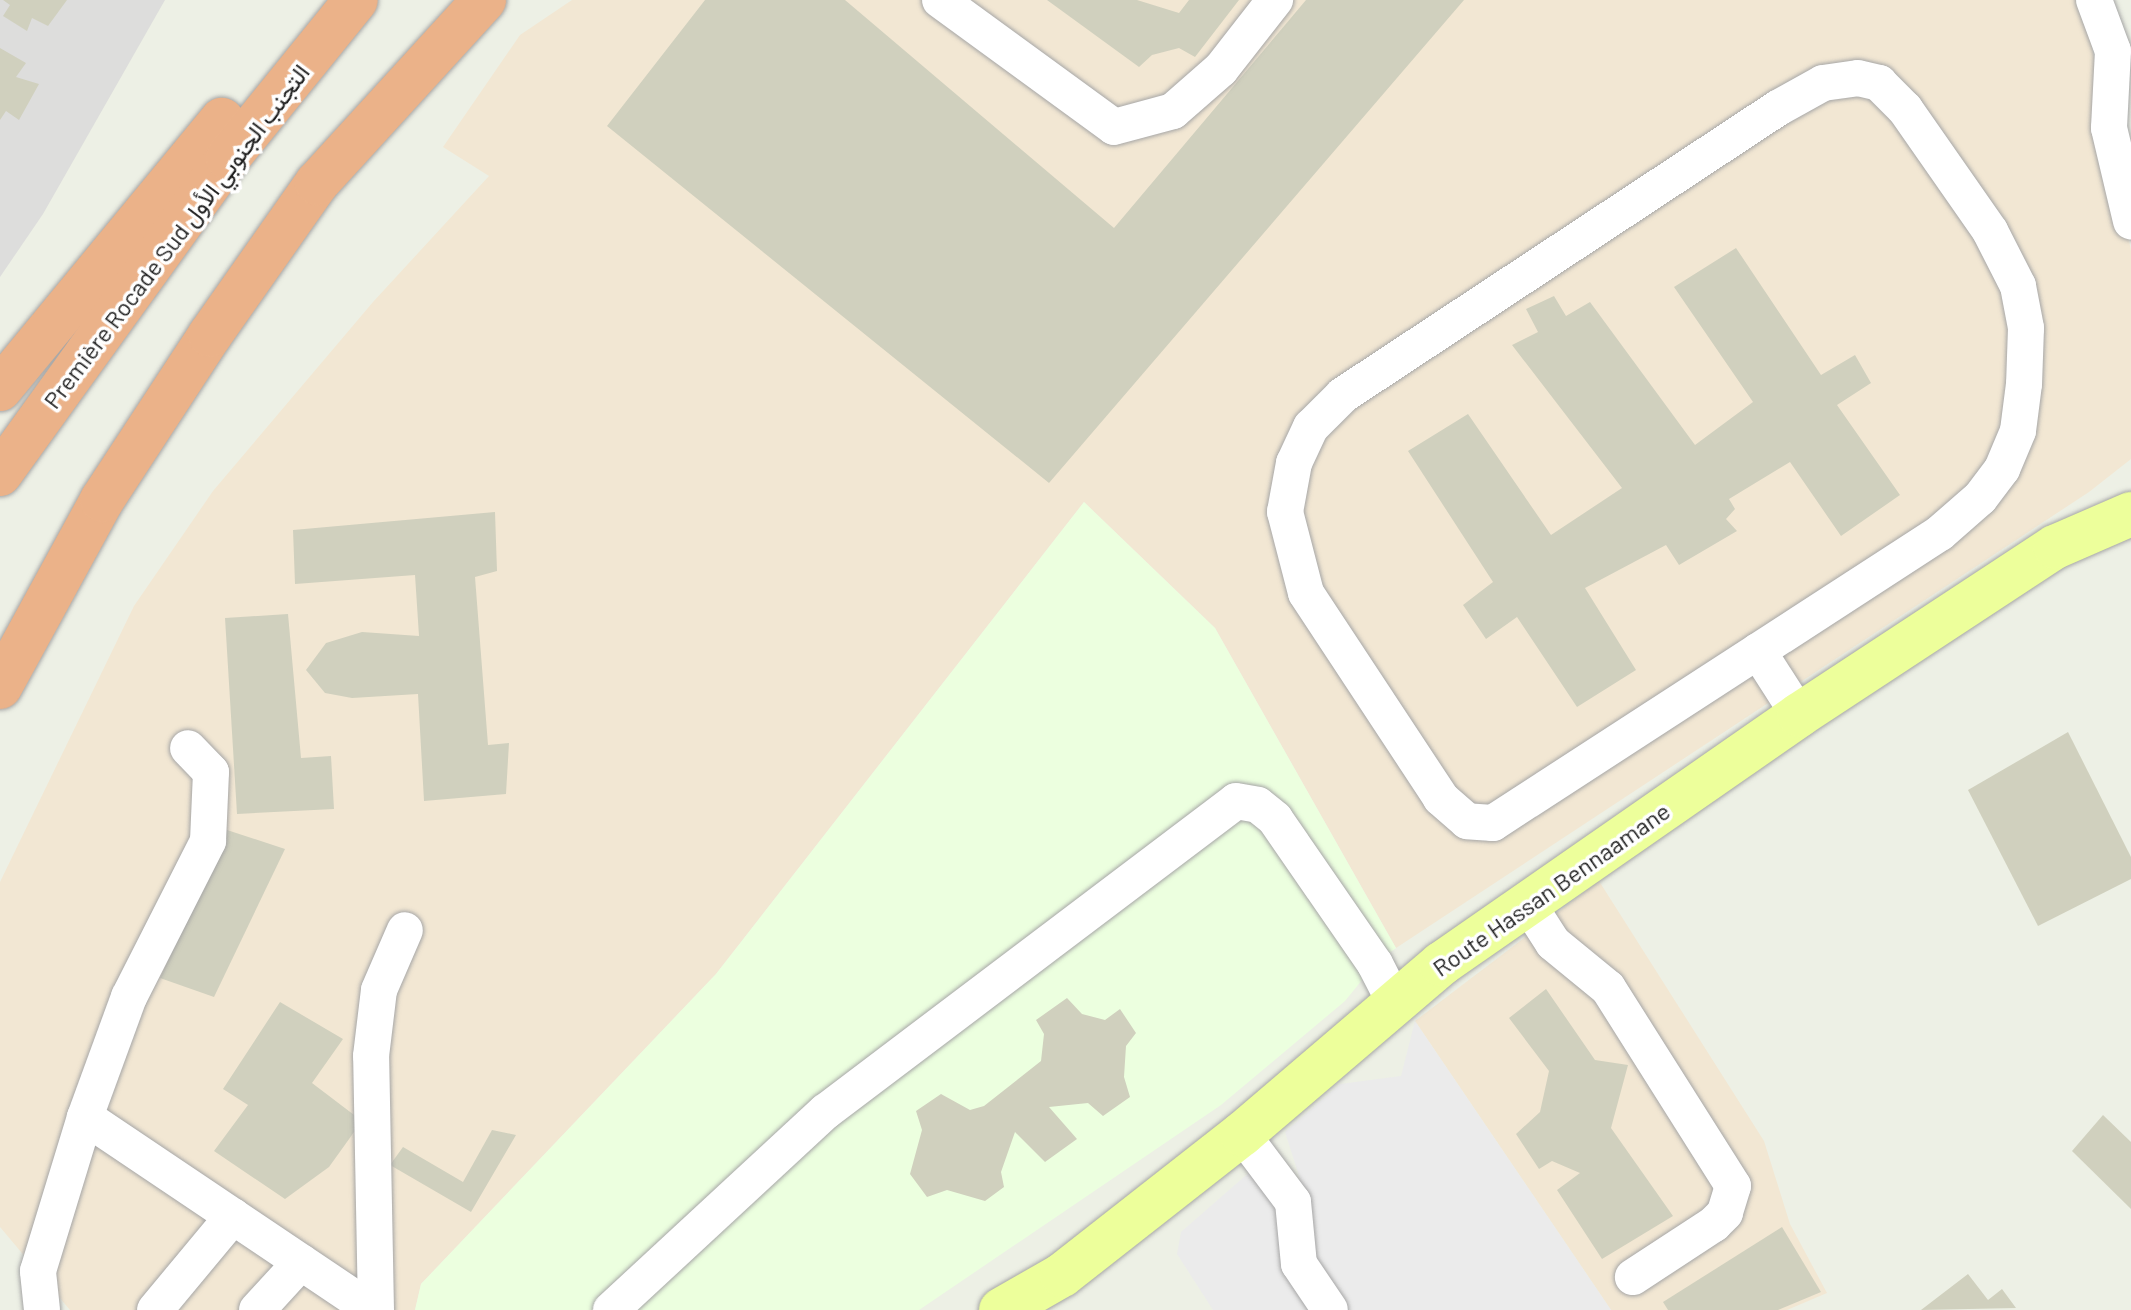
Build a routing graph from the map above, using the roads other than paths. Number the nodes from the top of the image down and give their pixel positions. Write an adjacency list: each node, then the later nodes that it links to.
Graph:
1 (332, 0): 11 (highway)
2 (356, 0): 12 (highway, Première Rocade Sud التجنب الجنوبي الأول)
3 (484, 0): 9 (highway)
4 (520, 0): 9 (highway)
5 (940, 0): 6 (street)
6 (1275, 0)
7 (2094, 0): 8 (street)
8 (2122, 37): 10 (street)
9 (426, 60): 15 (highway)
10 (2131, 221)
11 (0, 389)
12 (0, 474)
13 (2131, 514): 16 (main road, Route Hassan Bennaamane)
14 (1758, 651): 14 (street); 16 (street)
15 (0, 687)
16 (1799, 715): 18 (main road, Route Hassan Bennaamane)
17 (188, 748): 21 (street)
18 (1528, 904): 20 (main road, Route Hassan Bennaamane); 25 (street)
19 (405, 930): 30 (street)
20 (1395, 1003): 22 (main road, Route Hassan Bennaamane); 31 (street)
21 (85, 1117): 23 (street); 27 (street)
22 (1242, 1134): 32 (main road, Route Hassan Bennaamane); 33 (street)
23 (233, 1216): 24 (street); 28 (street)
24 (301, 1262): 26 (street); 29 (street)
25 (1633, 1277)
26 (327, 1299): 30 (street)
27 (42, 1310)
28 (155, 1310)
29 (257, 1310)
30 (374, 1310)
31 (611, 1310)
32 (1001, 1310)
33 (1330, 1310)

